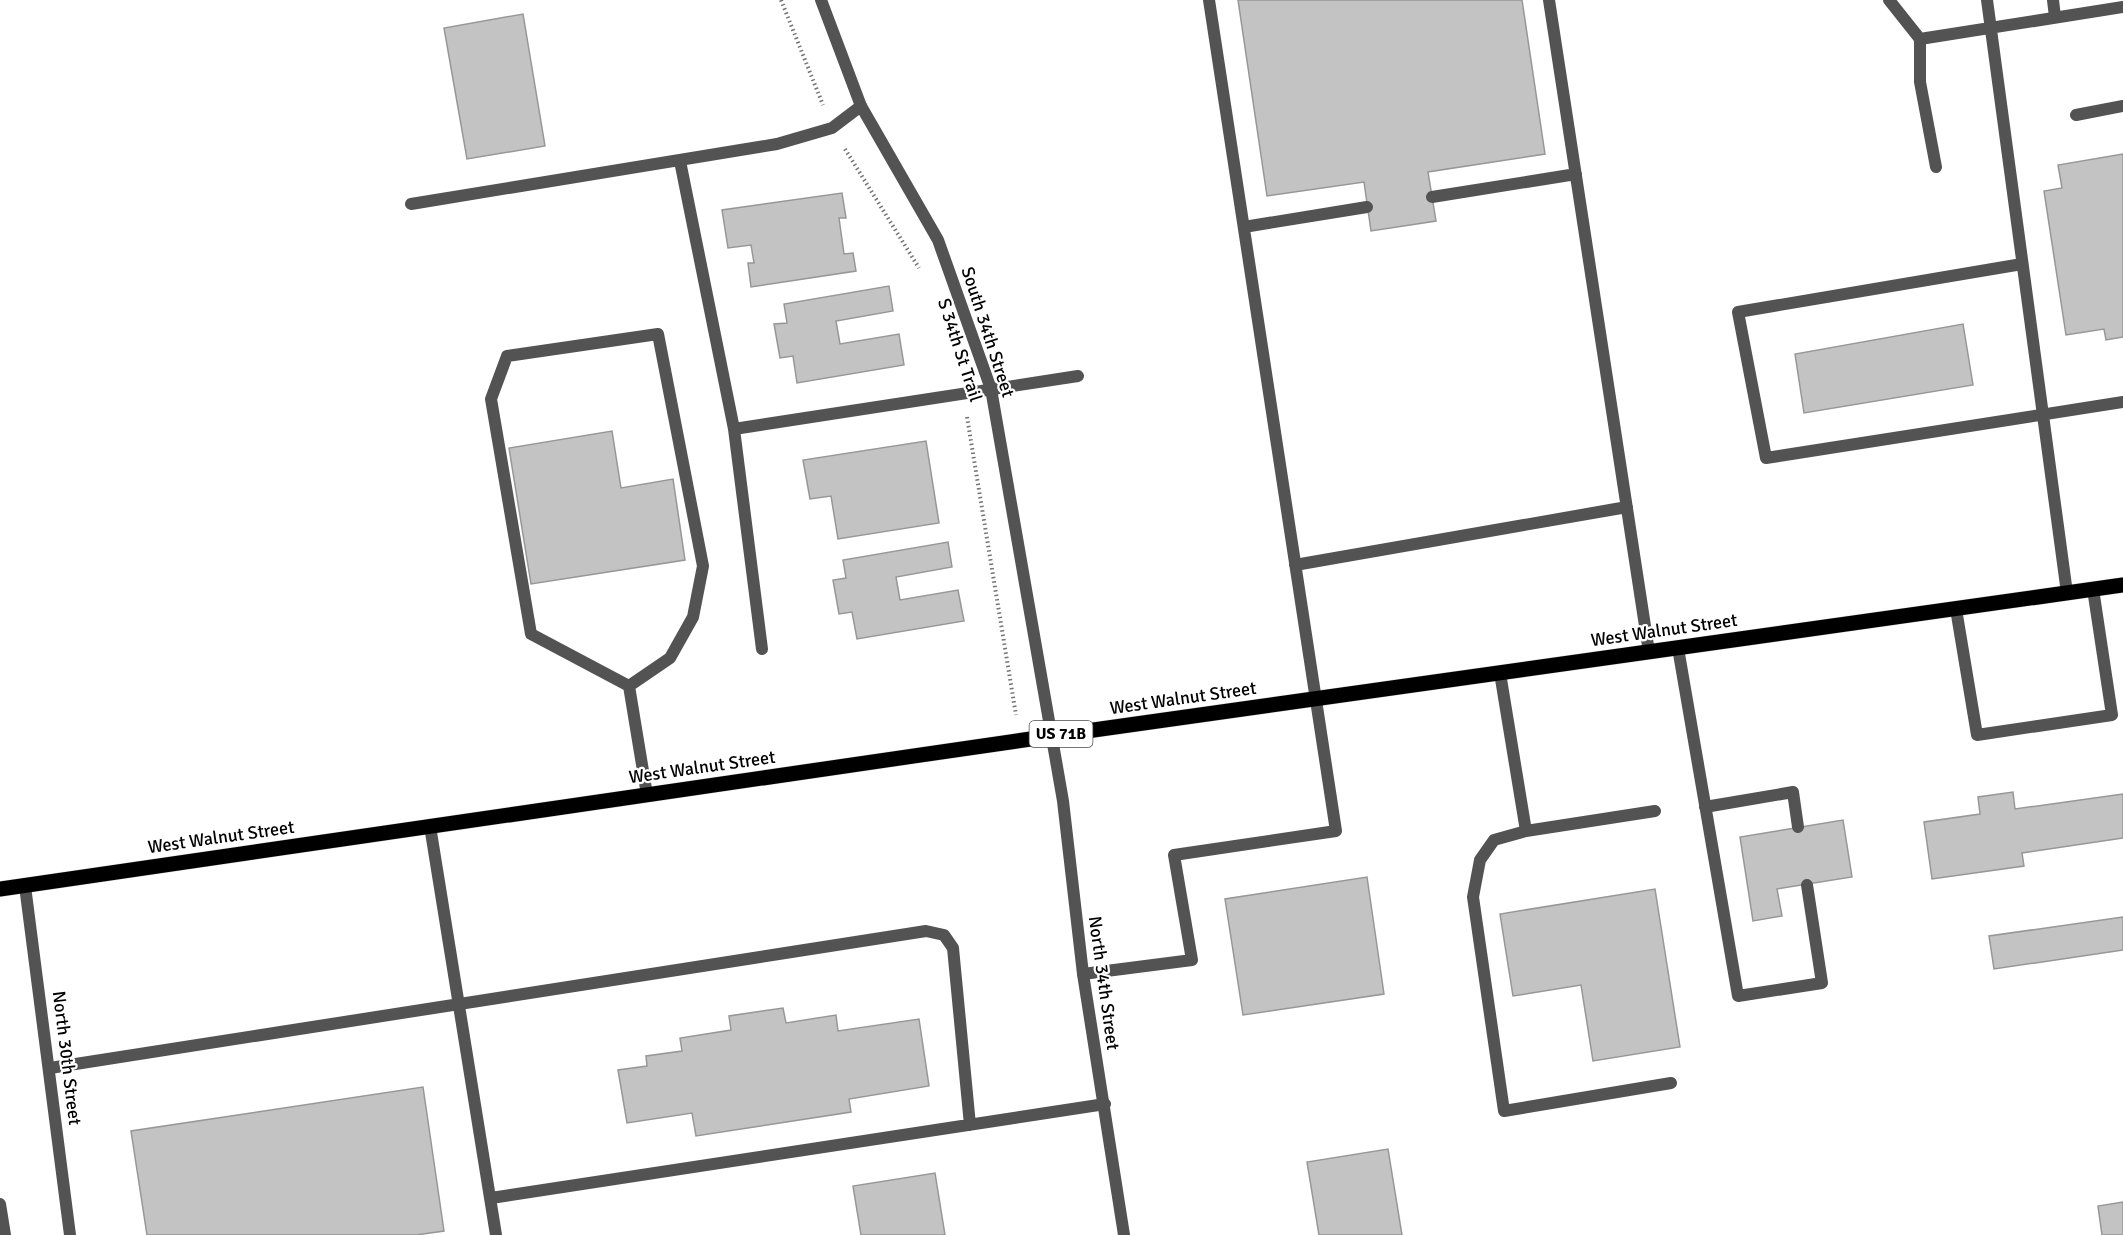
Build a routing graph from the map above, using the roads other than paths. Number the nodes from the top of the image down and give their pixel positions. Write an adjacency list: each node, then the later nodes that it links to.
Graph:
1 (820, 0): 11 (street, South 34th Street)
2 (1209, 0): 20 (street)
3 (1549, 0): 16 (street)
4 (1889, 0): 10 (street)
5 (1987, 0): 9 (street)
6 (2053, 0): 8 (street)
7 (2123, 7): 8 (street)
8 (2055, 17): 9 (street)
9 (1990, 26): 10 (street); 21 (street)
10 (1920, 39): 15 (street)
11 (861, 106): 14 (street); 23 (street, South 34th Street)
12 (2123, 106): 13 (street)
13 (2076, 115)
14 (680, 161): 18 (street); 26 (street)
15 (1936, 167)
16 (1576, 174): 17 (street); 27 (street)
17 (1432, 197)
18 (411, 204)
19 (1368, 207): 20 (street)
20 (1244, 227): 28 (street)
21 (2022, 264): 25 (street); 25 (street)
22 (1078, 376): 23 (street)
23 (991, 389): 26 (street); 39 (street, South 34th Street)
24 (2123, 402): 25 (street)
25 (2043, 416): 31 (street)
26 (734, 429): 34 (street)
27 (1627, 507): 28 (street); 35 (street)
28 (1295, 565): 38 (street)
29 (2123, 585): 30 (main road, West Walnut Street / US 71B)
30 (2093, 589): 31 (main road, West Walnut Street / US 71B); 32 (street)
31 (2067, 593): 32 (main road, West Walnut Street / US 71B)
32 (1956, 609): 33 (main road, West Walnut Street / US 71B)
33 (1678, 648): 35 (main road, West Walnut Street / US 71B); 41 (street)
34 (762, 649)
35 (1649, 652): 36 (main road, West Walnut Street / US 71B)
36 (1500, 673): 38 (main road, West Walnut Street / US 71B); 45 (street)
37 (629, 686): 37 (street); 40 (street)
38 (1315, 699): 39 (main road, West Walnut Street / US 71B); 49 (street)
39 (1051, 736): 40 (main road, West Walnut Street / US 71B); 49 (street, North 34th Street)
40 (647, 795): 43 (main road, West Walnut Street / US 71B)
41 (1705, 807): 44 (street); 46 (street)
42 (1655, 811): 45 (street)
43 (430, 826): 47 (main road, West Walnut Street / US 71B); 50 (street)
44 (1798, 827)
45 (1526, 831): 52 (street)
46 (1808, 885)
47 (25, 886): 48 (main road, West Walnut Street / US 71B); 51 (street, North 30th Street)
48 (0, 889)
49 (1083, 974): 53 (street, North 34th Street)
50 (459, 1005): 51 (street); 54 (street); 55 (street)
51 (50, 1068): 58 (street, North 30th Street)
52 (1671, 1083)
53 (1105, 1104): 54 (street); 60 (street, North 34th Street)
54 (970, 1125): 55 (street)
55 (492, 1198): 59 (street)
56 (0, 1204): 57 (street)
57 (5, 1235)
58 (70, 1235)
59 (496, 1235)
60 (1124, 1235)

